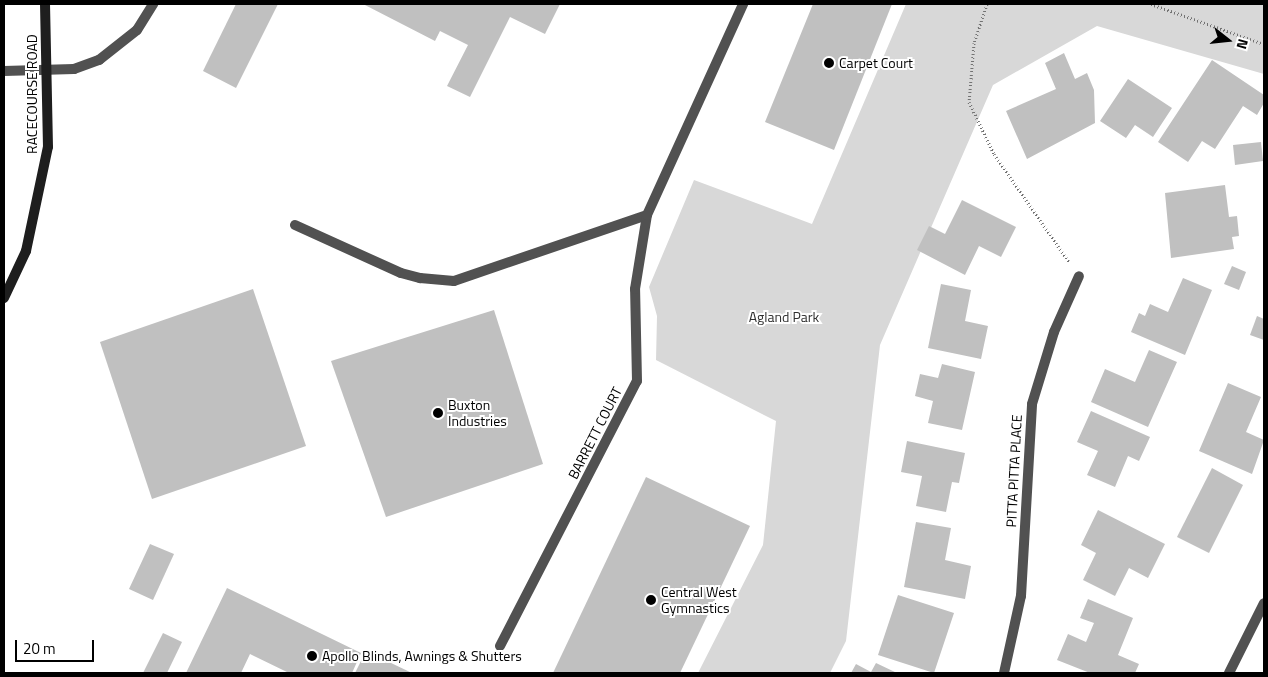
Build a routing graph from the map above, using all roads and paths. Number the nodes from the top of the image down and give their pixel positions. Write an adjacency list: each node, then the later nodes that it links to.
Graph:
1 (45, 4): 7 (street, RACECOURSE ROAD)
2 (153, 4): 7 (street)
3 (743, 4): 9 (street, BARRETT COURT)
4 (987, 4): 11 (path)
5 (1151, 4): 6 (path)
6 (1264, 44)
7 (48, 70): 8 (street); 12 (street, RACECOURSE ROAD)
8 (4, 71)
9 (647, 215): 10 (street); 14 (street, BARRETT COURT)
10 (295, 225)
11 (1078, 276): 15 (street, PITTA PITTA PLACE)
12 (4, 298)
13 (1264, 603): 16 (street)
14 (500, 646)
15 (1004, 673)
16 (1229, 673)

